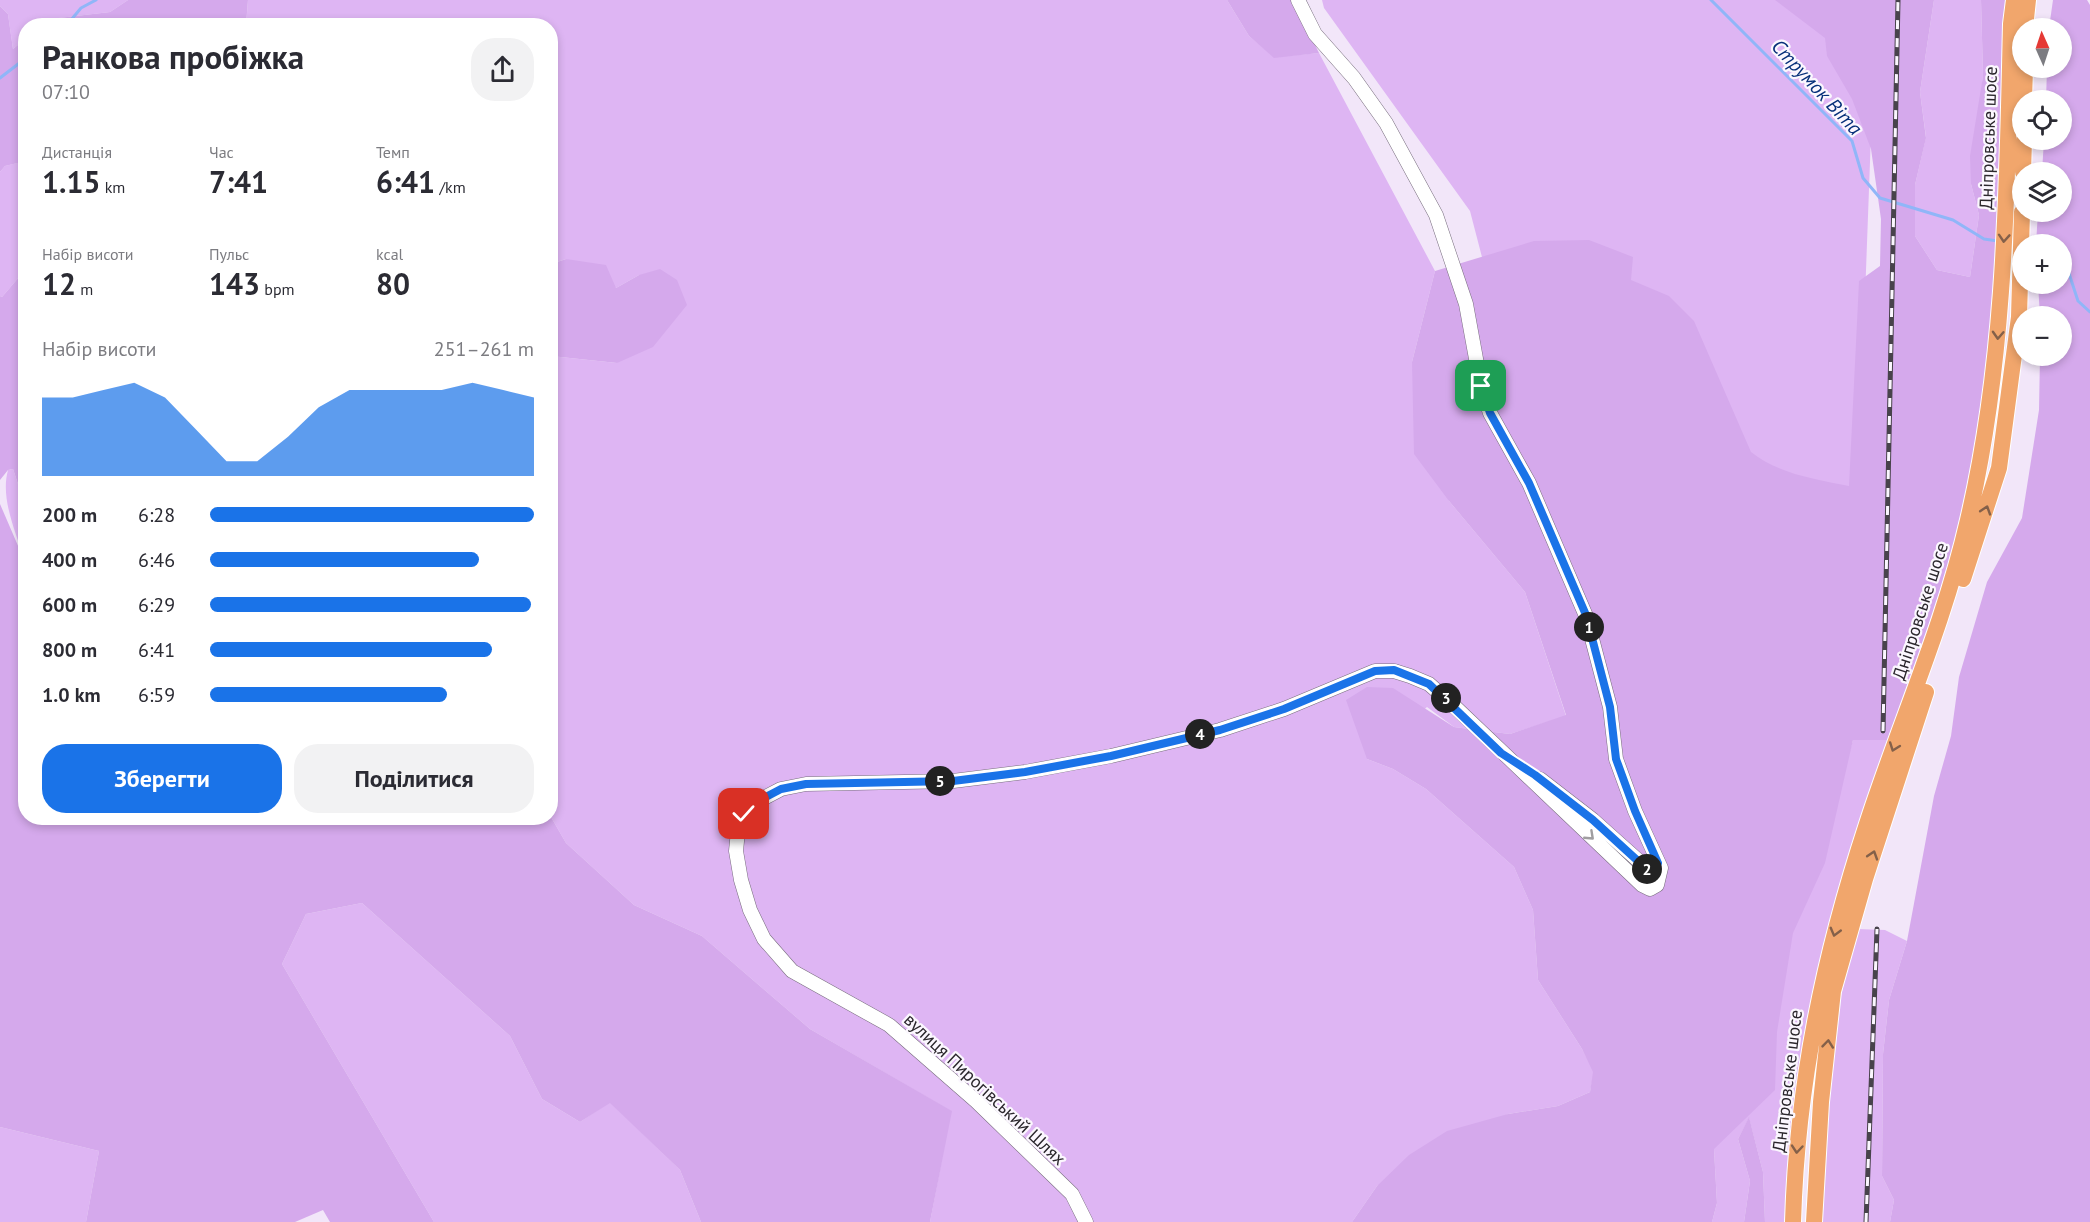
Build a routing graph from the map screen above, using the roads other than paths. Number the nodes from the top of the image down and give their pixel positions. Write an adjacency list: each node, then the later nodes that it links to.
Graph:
1 (1298, 0): 7 (street)
2 (2014, 0): 9 (main road, Дніпровське шосе, one-way to 9)
3 (2028, 0): 4 (main road)
4 (2026, 18)
5 (2022, 222): 10 (main road, Дніпровське шосе, one-way to 5)
6 (1501, 753): 7 (street, вулиця Пирогівський Шлях); 7 (street, вулиця Пирогівський Шлях, one-way to 7); 8 (street, вулиця Пирогівський Шлях)
7 (1658, 863)
8 (1086, 1222)
9 (1793, 1222)
10 (1814, 1222)

